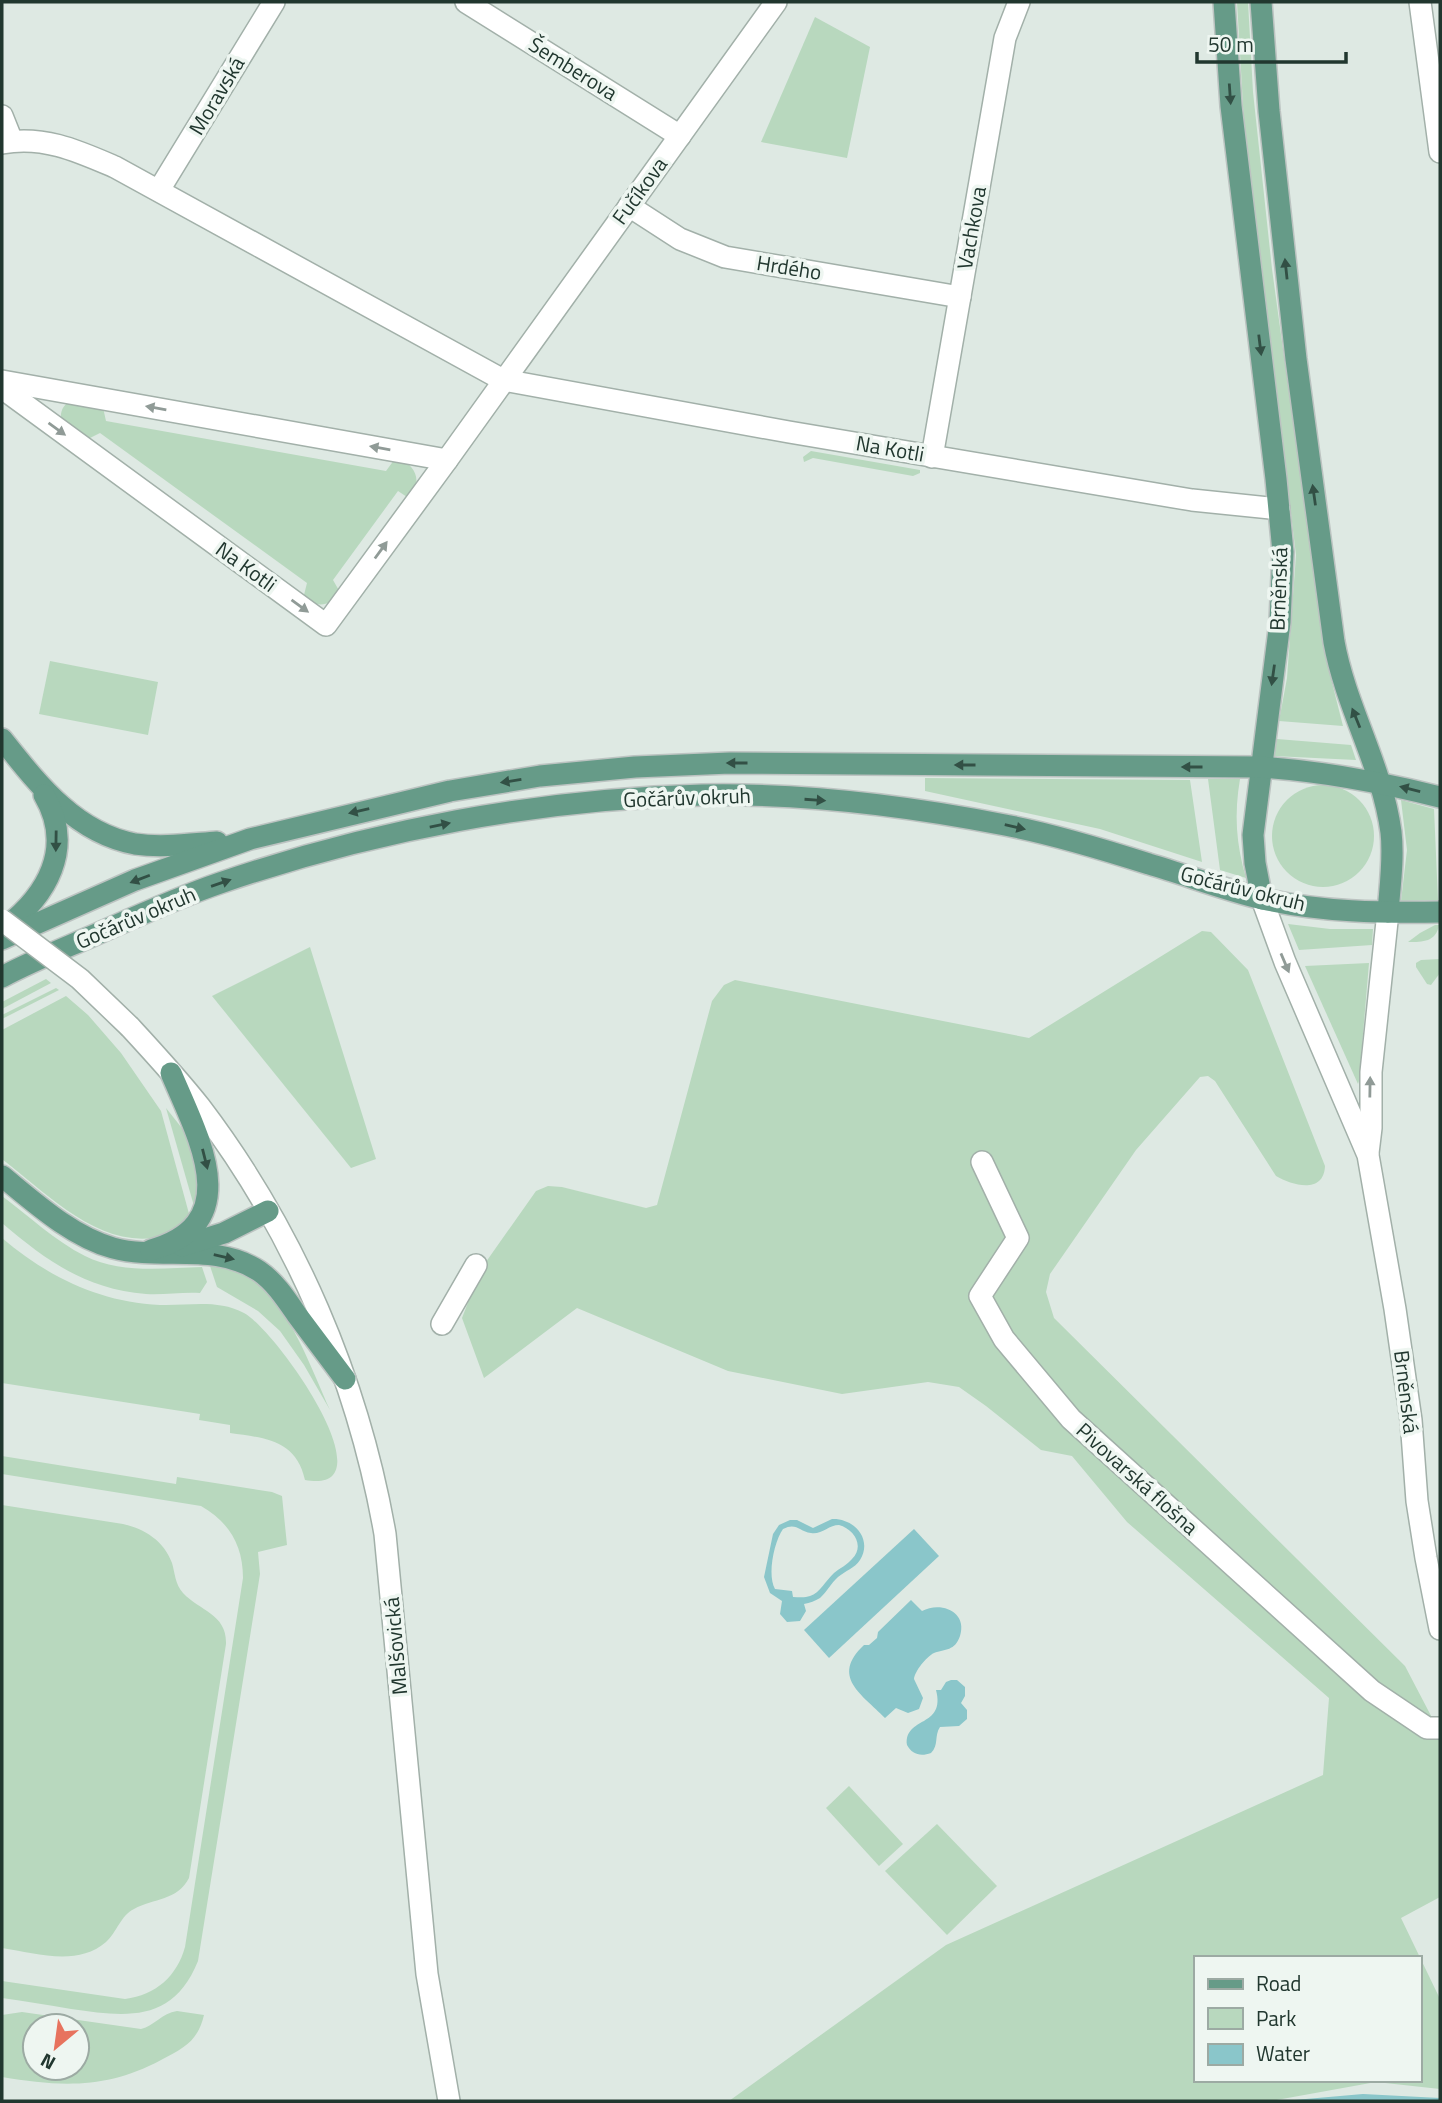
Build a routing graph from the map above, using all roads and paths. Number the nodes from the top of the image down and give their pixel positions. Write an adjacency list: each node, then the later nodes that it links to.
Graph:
1 (274, 2): 12 (street, Moravská)
2 (466, 2): 9 (street, Šemberova)
3 (776, 2): 9 (street, Fučíkova)
4 (1018, 2): 14 (street, Vachkova)
5 (1224, 2): 20 (main road, Brněnská, one-way to 20)
6 (1261, 2): 24 (main road, Brněnská, one-way to 6)
7 (1420, 2): 11 (street)
8 (2, 116): 10 (street)
9 (680, 136): 13 (street, Fučíkova)
10 (7, 142): 12 (street, Na Kotli)
11 (1440, 152)
12 (159, 190): 15 (street, Na Kotli)
13 (629, 206): 14 (street, Hrdého); 15 (street, Fučíkova)
14 (960, 297): 18 (street, Vachkova)
15 (503, 380): 18 (street, Na Kotli); 19 (street, Na Kotli)
16 (2, 381): 19 (street, one-way to 16)
17 (2, 388): 19 (street, Na Kotli, one-way to 19)
18 (932, 457): 20 (street, Na Kotli)
19 (447, 460)
20 (1279, 509): 22 (main road, Brněnská, one-way to 22)
21 (2, 738): 23 (main road)
22 (1260, 767): 24 (main road, Gočárův okruh); 26 (main road, Gočárův okruh, one-way to 26); 27 (main road, Brněnská)
23 (33, 778): 26 (main road); 31 (main road, one-way to 31)
24 (1380, 782): 25 (main road, Gočárův okruh, one-way to 24); 28 (main road, Brněnská)
25 (1440, 797)
26 (250, 839): 32 (main road, Gočárův okruh, one-way to 32)
27 (1262, 899): 28 (main road, Gočárův okruh); 33 (main road, Gočárův okruh, one-way to 27); 35 (street, Brněnská, one-way to 35)
28 (1388, 912): 29 (main road, Gočárův okruh); 35 (street, Brněnská, one-way to 28)
29 (1440, 912)
30 (2, 920): 34 (street, Malšovická, bridge)
31 (2, 930)
32 (2, 939)
33 (7, 976)
34 (172, 1073): 38 (street, Malšovická); 39 (main road, one-way to 39)
35 (1368, 1155): 43 (street, Brněnská)
36 (982, 1162): 44 (street, Pivovarská flošna)
37 (5, 1179): 39 (main road)
38 (268, 1211): 39 (main road); 42 (street, Malšovická)
39 (132, 1251): 42 (main road, one-way to 42)
40 (476, 1265): 41 (street)
41 (442, 1324)
42 (345, 1379): 45 (street, Malšovická)
43 (1440, 1629)
44 (1440, 1728)
45 (449, 2101)

